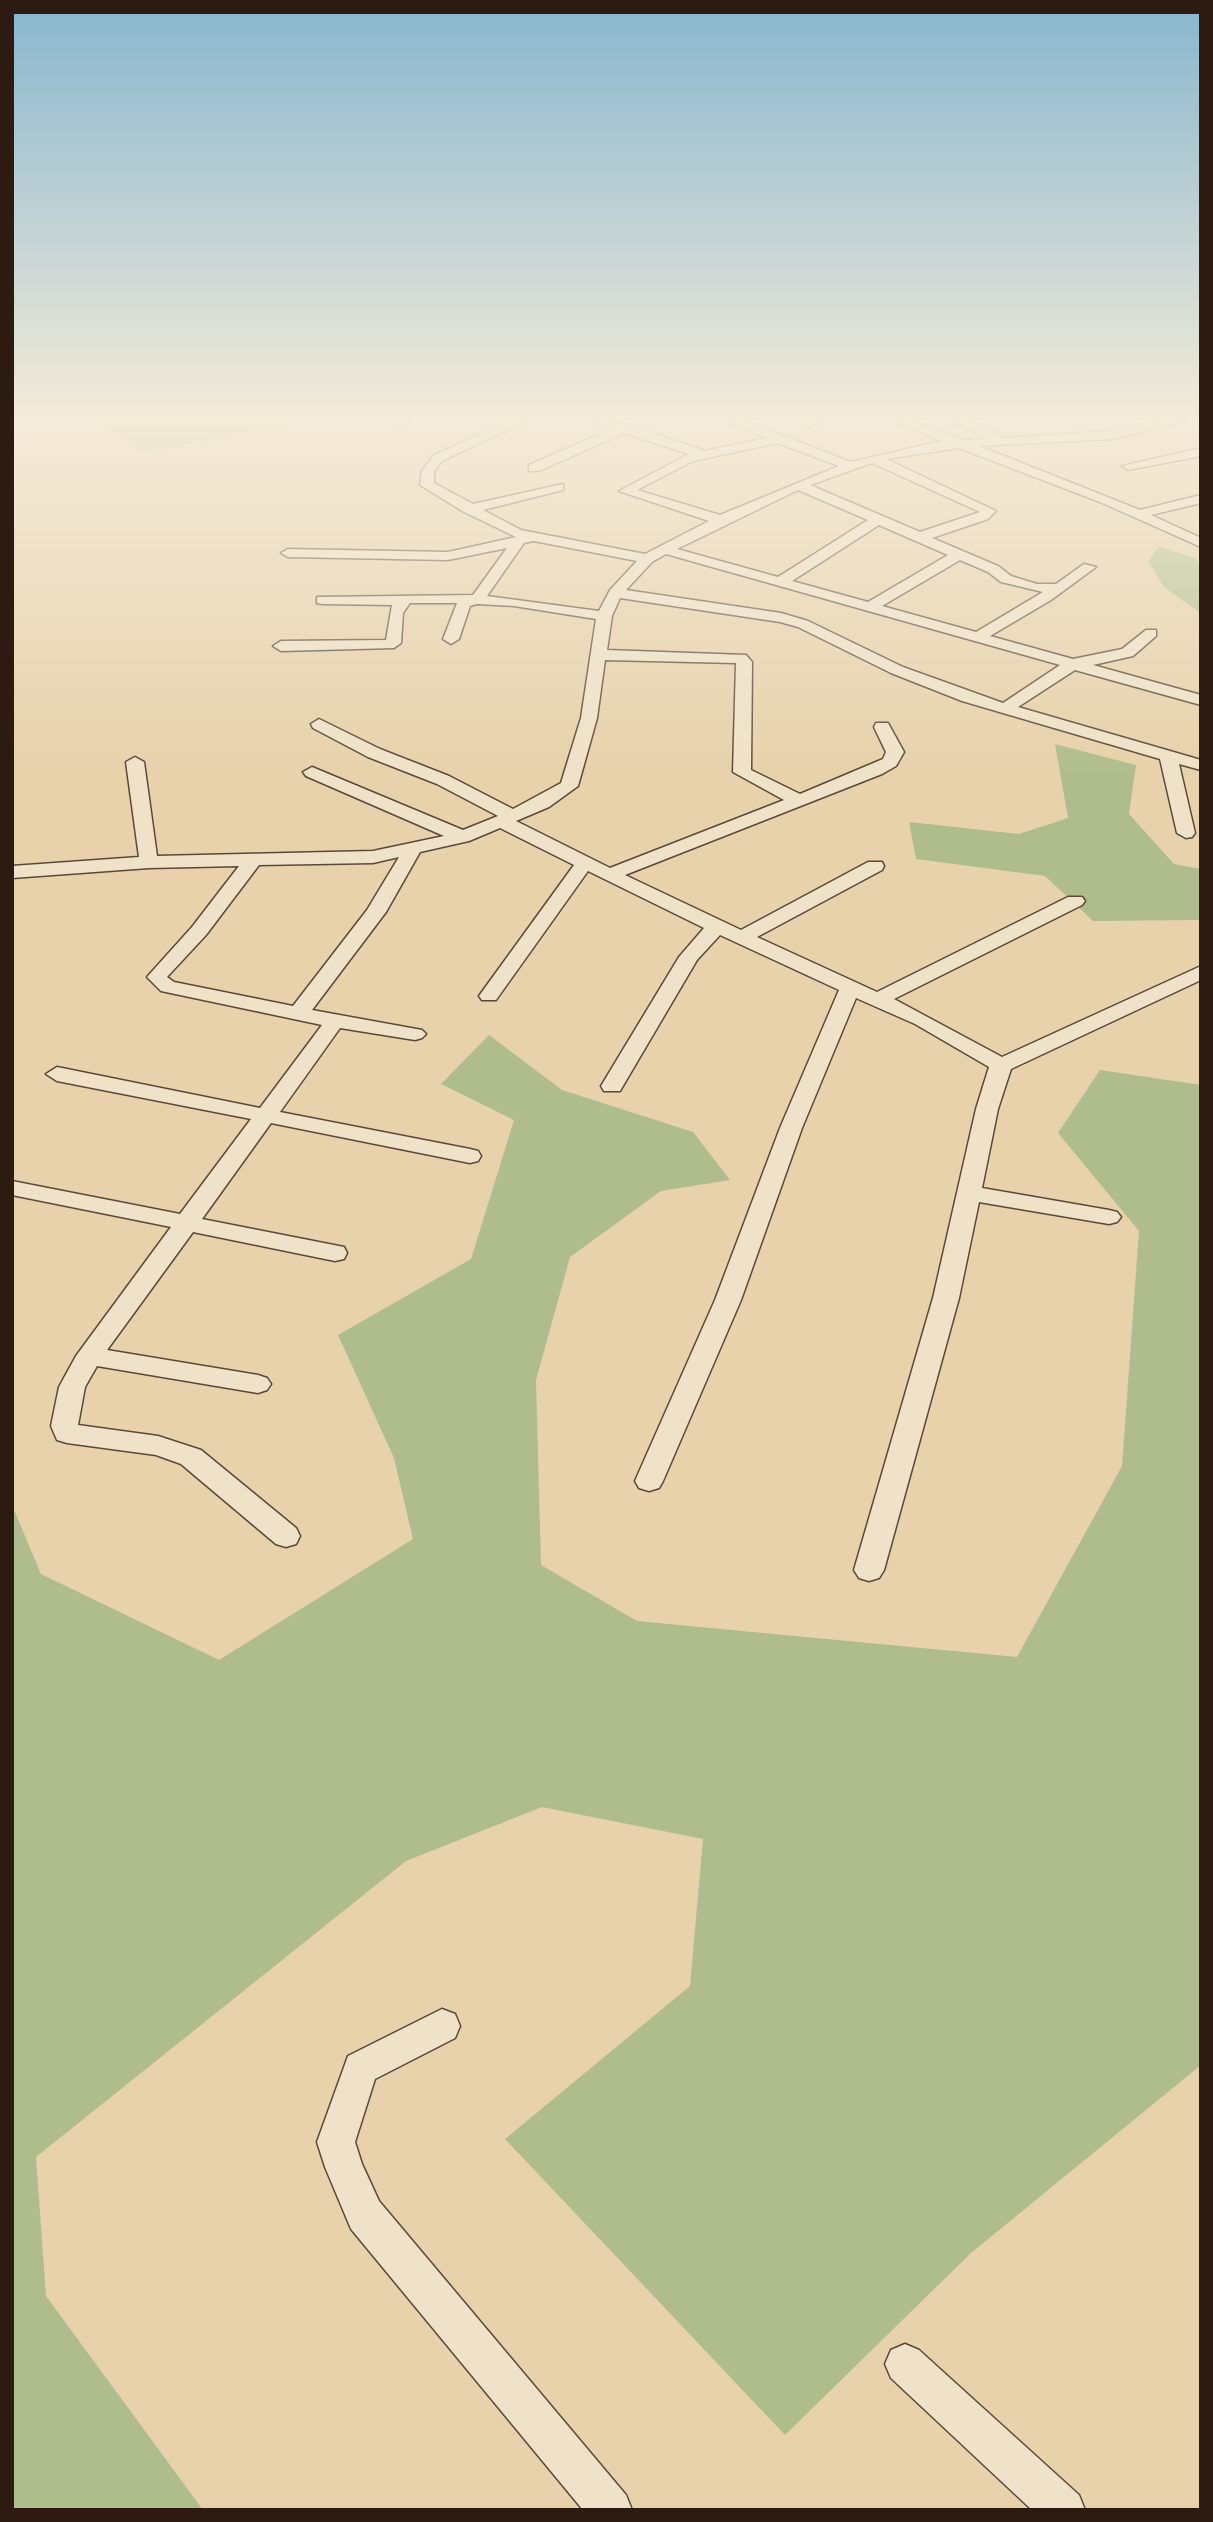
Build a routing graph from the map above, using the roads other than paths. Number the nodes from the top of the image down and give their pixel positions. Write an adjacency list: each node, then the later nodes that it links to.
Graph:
1 (527, 539): 6 (street)
2 (548, 539): 10 (street)
3 (685, 539): 7 (street)
4 (848, 539): 12 (street)
5 (919, 539): 9 (street)
6 (518, 542): 8 (street); 16 (street)
7 (663, 550): 10 (street); 12 (street)
8 (288, 553)
9 (958, 555): 13 (street); 19 (street)
10 (647, 559): 14 (street)
11 (1089, 567): 13 (street)
12 (781, 581): 18 (street)
13 (1059, 588): 23 (street)
14 (615, 593): 20 (street); 21 (street)
15 (322, 600): 17 (street)
16 (477, 600): 17 (street); 20 (street); 24 (street)
17 (404, 601): 25 (street)
18 (849, 601): 19 (street); 21 (street)
19 (870, 607): 23 (street)
20 (604, 616): 26 (street)
21 (803, 624): 29 (street)
22 (1151, 633): 27 (street)
23 (978, 637): 27 (street)
24 (451, 639)
25 (281, 646)
26 (600, 655): 36 (street); 37 (street)
27 (1073, 664): 28 (street); 29 (street)
28 (1201, 700)
29 (1006, 709): 32 (street)
30 (319, 724): 37 (street)
31 (882, 727): 36 (street)
32 (1168, 755): 34 (street); 38 (street)
33 (135, 762): 42 (street)
34 (1201, 765)
35 (312, 772): 39 (street)
36 (800, 801): 46 (street)
37 (506, 819): 39 (street); 43 (street)
38 (1185, 833)
39 (463, 837): 40 (street)
40 (412, 850): 41 (street); 55 (street)
41 (253, 860): 42 (street); 55 (street)
42 (149, 862): 45 (street)
43 (585, 863): 46 (street); 53 (street)
44 (875, 866): 49 (street)
45 (12, 872)
46 (609, 875): 48 (street)
47 (1075, 901): 54 (street)
48 (717, 926): 49 (street); 60 (street)
49 (742, 937): 51 (street)
50 (1191, 976): 52 (street); 58 (street)
51 (851, 986): 54 (street); 70 (street)
52 (1201, 991)
53 (489, 996)
54 (878, 999): 58 (street)
55 (298, 1014): 56 (street)
56 (335, 1021): 57 (street); 61 (street)
57 (415, 1034)
58 (1001, 1065): 64 (street)
59 (57, 1074): 61 (street)
60 (612, 1086)
61 (269, 1115): 62 (street); 66 (street)
62 (470, 1156)
63 (12, 1188): 66 (street)
64 (969, 1193): 65 (street); 72 (street)
65 (1109, 1217)
66 (187, 1223): 67 (street); 68 (street)
67 (335, 1253)
68 (89, 1356): 69 (street); 71 (street)
69 (258, 1384)
70 (649, 1481)
71 (286, 1536)
72 (869, 1570)
73 (442, 2026): 75 (street)
74 (905, 2364): 76 (street)
75 (611, 2510)
76 (1064, 2510)

